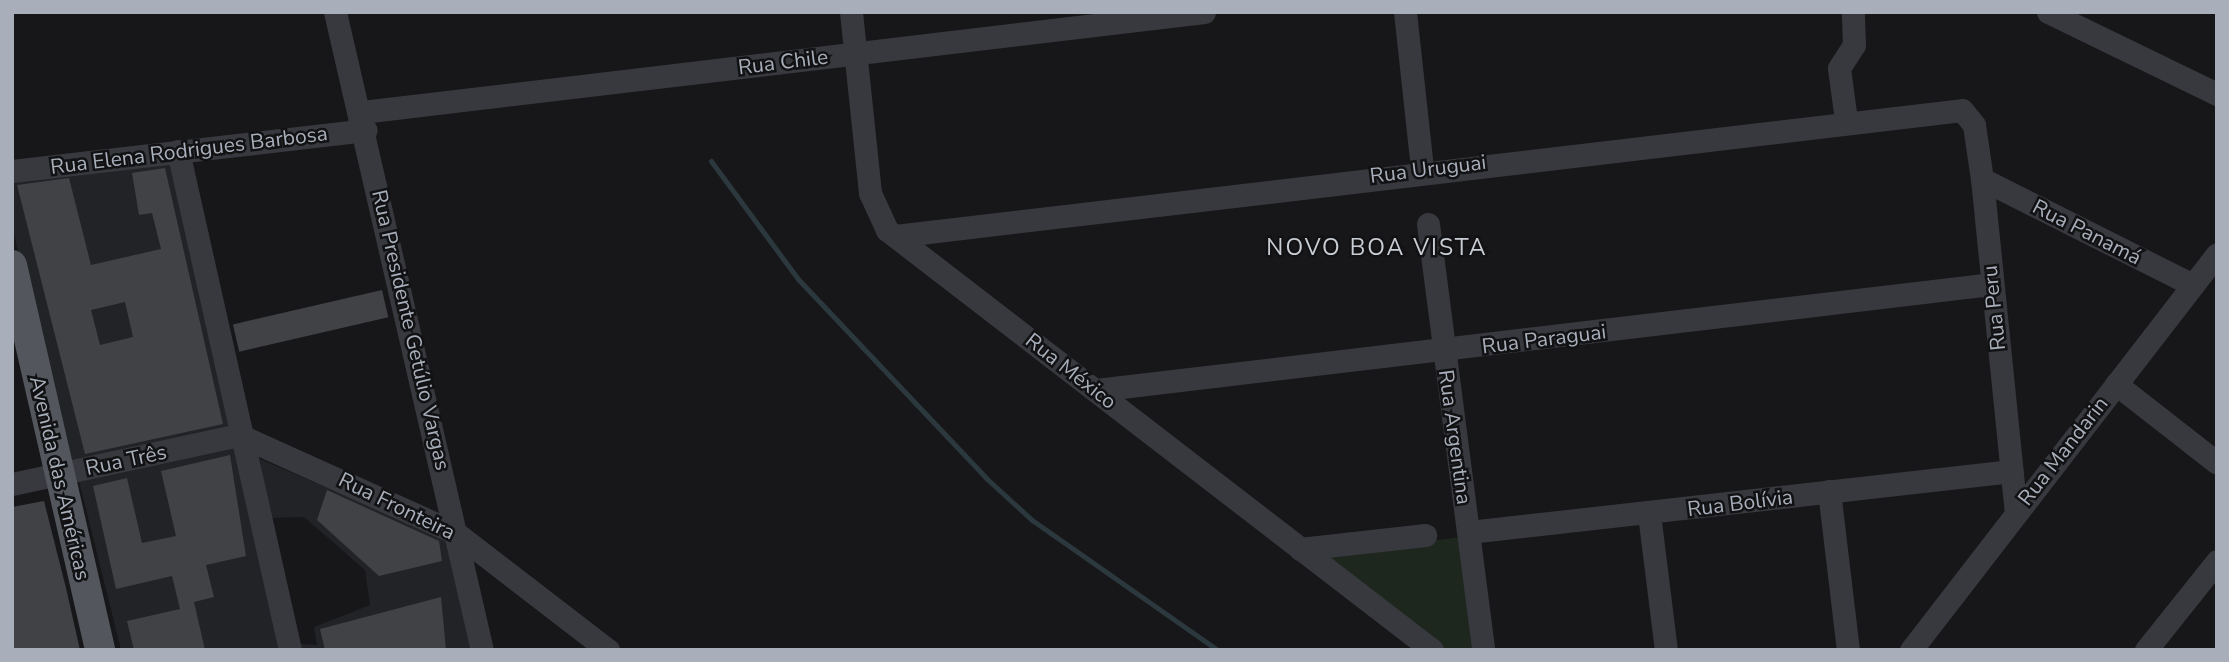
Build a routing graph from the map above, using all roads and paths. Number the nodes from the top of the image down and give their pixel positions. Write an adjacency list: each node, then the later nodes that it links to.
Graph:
1 (335, 12): 11 (street, Rua Presidente Getúlio Vargas)
2 (851, 12): 7 (street, Rua México)
3 (1204, 12): 7 (street, Rua Chile)
4 (1405, 12): 13 (street)
5 (1853, 12): 10 (street)
6 (2048, 12): 8 (street)
7 (856, 53): 11 (street, Rua Chile); 17 (street, Rua México)
8 (2217, 93)
9 (1962, 110): 10 (street, Rua Uruguai); 15 (street, Rua Peru)
10 (1846, 120): 13 (street, Rua Uruguai)
11 (364, 121): 12 (street, Rua Elena Rodrigues Barbosa); 34 (street, Rua Presidente Getúlio Vargas)
12 (178, 151): 14 (street, Rua Elena Rodrigues Barbosa); 25 (street)
13 (1422, 169): 17 (street, Rua Uruguai)
14 (12, 172)
15 (1982, 179): 20 (street, Rua Peru); 21 (street, Rua Panamá)
16 (1428, 224): 22 (street, Rua Argentina)
17 (895, 236): 24 (street, Rua México)
18 (2217, 254): 21 (street, Rua Mandarin)
19 (12, 265): 28 (main road, Avenida das Américas)
20 (1991, 284): 22 (street, Rua Paraguai); 27 (street, Rua Peru)
21 (2193, 285): 23 (street, Rua Mandarin)
22 (1443, 352): 24 (street, Rua Paraguai); 33 (street, Rua Argentina)
23 (2116, 384): 26 (street); 31 (street, Rua Mandarin)
24 (1096, 390): 36 (street, Rua México)
25 (239, 435): 28 (street, Rua Três); 34 (street, Rua Fronteira); 39 (street)
26 (2217, 463)
27 (2012, 471): 30 (street, Rua Bolívia); 31 (street, Rua Peru)
28 (59, 474): 29 (street, Rua Três); 38 (main road, Avenida das Américas)
29 (12, 484)
30 (1829, 491): 32 (street, Rua Bolívia); 45 (street)
31 (2015, 511): 46 (street, Rua Mandarin)
32 (1649, 514): 33 (street, Rua Bolívia); 44 (street)
33 (1469, 532): 43 (street, Rua Argentina)
34 (456, 533): 40 (street, Rua Presidente Getúlio Vargas); 41 (street, Rua Fronteira)
35 (1425, 536): 36 (street)
36 (1300, 548): 42 (street, Rua México)
37 (2217, 561): 47 (street)
38 (100, 650)
39 (290, 650)
40 (481, 650)
41 (608, 650)
42 (1432, 650)
43 (1483, 650)
44 (1666, 650)
45 (1847, 650)
46 (1911, 650)
47 (2146, 650)

